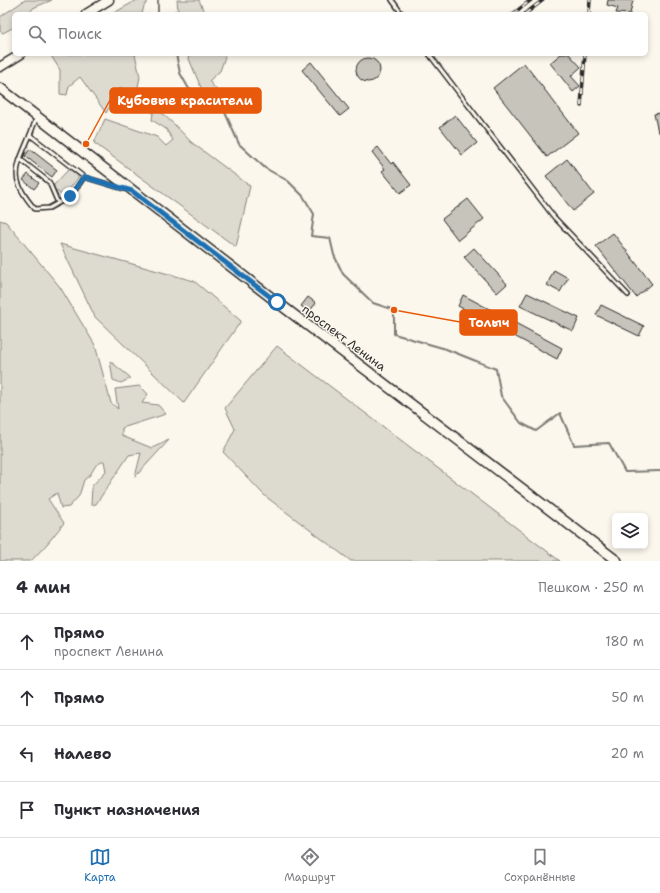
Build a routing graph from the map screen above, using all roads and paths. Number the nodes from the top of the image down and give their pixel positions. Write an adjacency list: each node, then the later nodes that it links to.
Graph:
1 (109, 0): 3 (street)
2 (392, 0): 4 (lane)
3 (89, 12)
4 (401, 12)
5 (18, 56): 7 (street)
6 (431, 56): 15 (lane)
7 (0, 67)
8 (0, 88): 9 (main road, проспект Ленина)
9 (37, 117): 10 (lane); 13 (main road, проспект Ленина)
10 (30, 135): 11 (lane); 12 (lane)
11 (20, 159): 14 (lane); 14 (lane)
12 (84, 177): 13 (lane); 14 (lane)
13 (132, 191): 16 (main road, проспект Ленина)
14 (58, 203)
15 (628, 295)
16 (617, 561)

